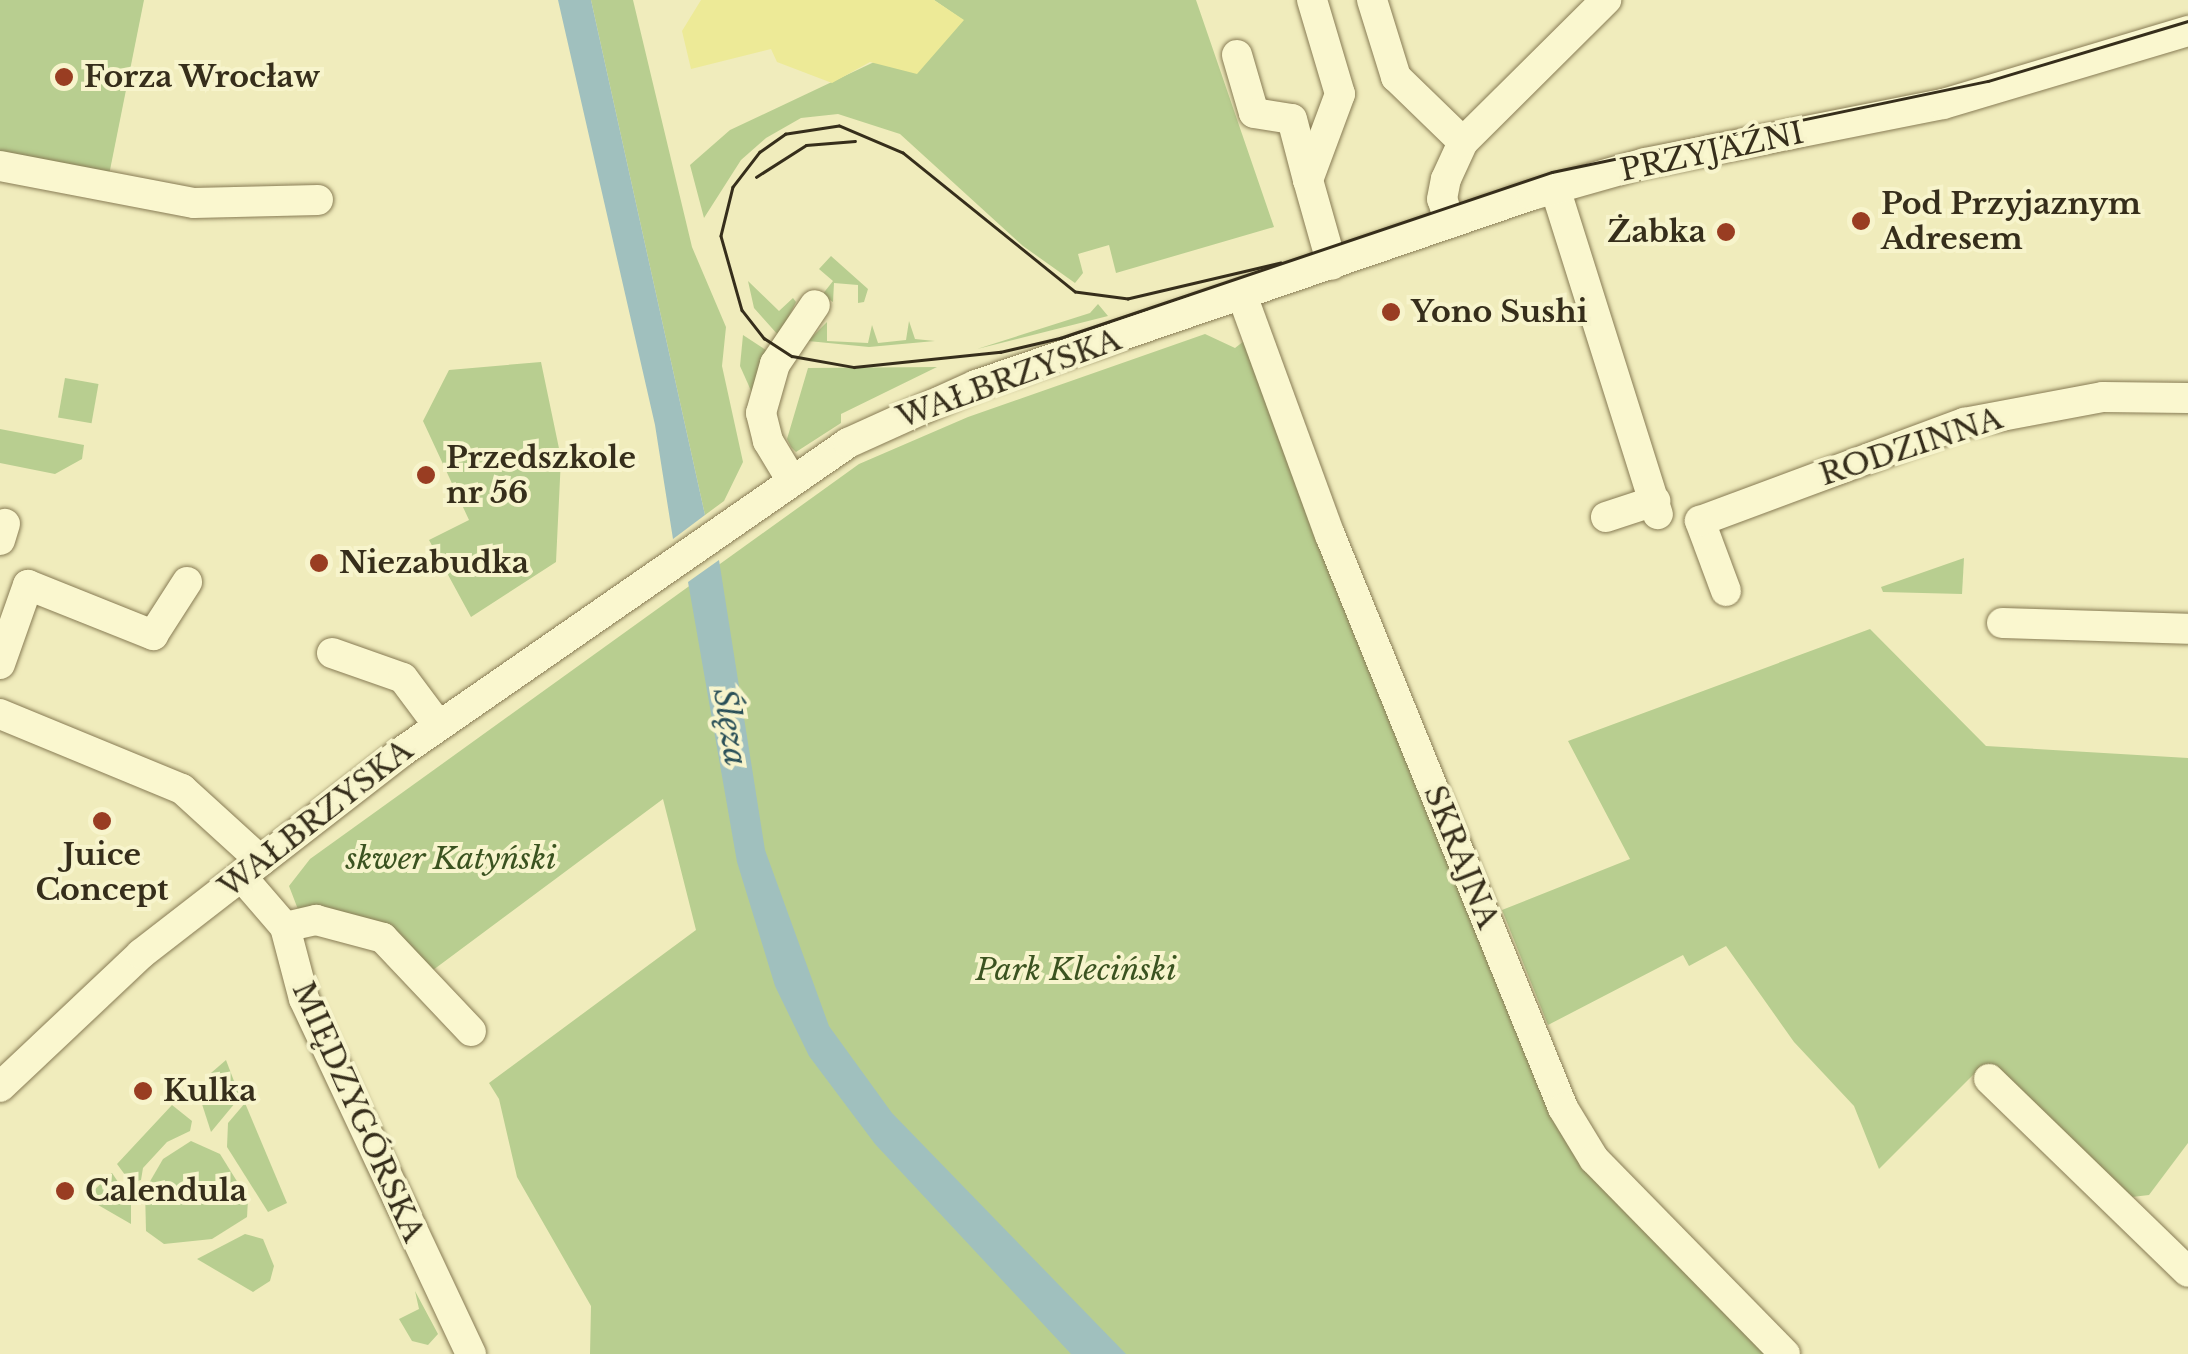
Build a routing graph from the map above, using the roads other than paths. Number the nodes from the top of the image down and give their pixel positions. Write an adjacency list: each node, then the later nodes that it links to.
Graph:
1 (1312, 0): 8 (street)
2 (1372, 0): 6 (street)
3 (1606, 0): 6 (street)
4 (2188, 31): 9 (street, PRZYJAŹNI)
5 (1237, 55): 8 (street)
6 (1463, 142): 11 (street)
7 (0, 166): 10 (street)
8 (1308, 180): 12 (street)
9 (1555, 188): 11 (street, PRZYJAŹNI); 17 (street)
10 (318, 200)
11 (1450, 222): 12 (street, PRZYJAŹNI)
12 (1332, 265): 13 (street, PRZYJAŹNI)
13 (1242, 296): 16 (street, WAŁBRZYSKA); 34 (street, SKRAJNA)
14 (815, 305): 16 (street)
15 (2188, 398): 20 (street, RODZINNA)
16 (792, 481): 26 (street, WAŁBRZYSKA)
17 (1606, 517)
18 (14, 581): 19 (street); 24 (street)
19 (187, 582)
20 (1726, 590)
21 (2002, 622): 22 (street)
22 (2188, 630)
23 (332, 653): 26 (street)
24 (0, 664)
25 (0, 714): 27 (street, MIĘDZYGÓRSKA)
26 (438, 725): 27 (street, WAŁBRZYSKA)
27 (251, 868): 28 (street, MIĘDZYGÓRSKA); 31 (street, WAŁBRZYSKA)
28 (285, 928): 29 (street); 33 (street, MIĘDZYGÓRSKA)
29 (471, 1031)
30 (1989, 1079): 32 (street)
31 (0, 1087)
32 (2188, 1272)
33 (471, 1354)
34 (1785, 1354)

